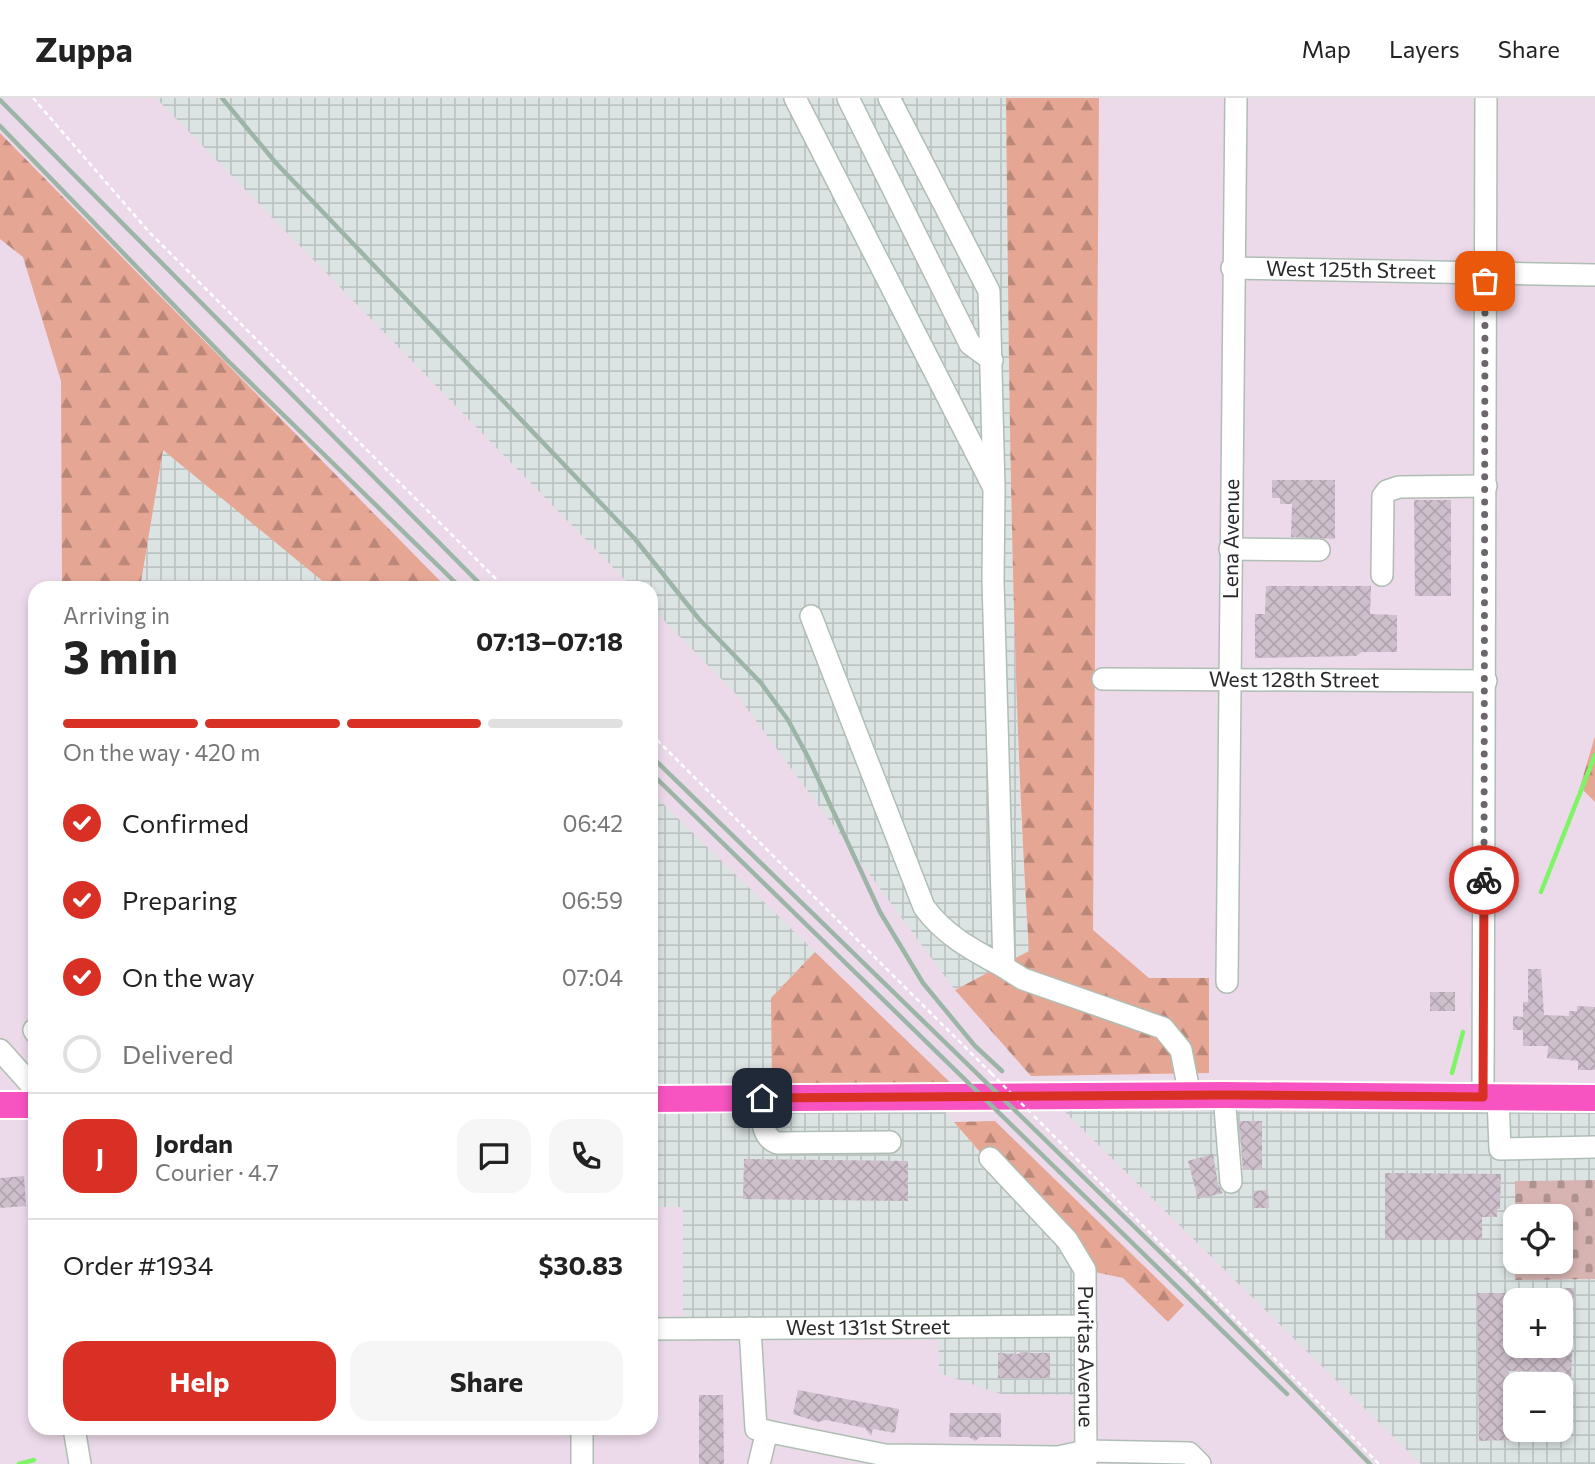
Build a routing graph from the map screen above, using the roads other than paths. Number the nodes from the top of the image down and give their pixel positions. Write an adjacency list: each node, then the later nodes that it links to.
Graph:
1 (795, 98): 11 (street)
2 (848, 98): 9 (street)
3 (889, 98): 9 (street)
4 (1236, 98): 6 (street, Lena Avenue)
5 (1486, 98): 7 (street)
6 (1232, 268): 7 (street, West 125th Street); 12 (street, Lena Avenue)
7 (1485, 271): 8 (street, West 125th Street); 10 (street)
8 (1595, 275)
9 (992, 360): 11 (street)
10 (1486, 486): 14 (street); 18 (street)
11 (995, 489): 19 (street)
12 (1230, 549): 13 (street); 17 (street, Lena Avenue)
13 (1319, 550)
14 (1382, 575)
15 (811, 616): 19 (street)
16 (1103, 679): 17 (street, West 128th Street)
17 (1229, 681): 18 (street, West 128th Street); 20 (street, Lena Avenue)
18 (1486, 681): 25 (street)
19 (1004, 967): 24 (street)
20 (1227, 982)
21 (0, 1050): 22 (street)
22 (28, 1081)
23 (1224, 1095): 24 (main road); 25 (main road); 34 (street)
24 (1190, 1096): 26 (main road)
25 (1491, 1097): 27 (main road); 32 (street)
26 (762, 1098): 28 (main road); 31 (street)
27 (1595, 1098)
28 (658, 1099)
29 (0, 1105): 30 (main road)
30 (28, 1105)
31 (890, 1142)
32 (1595, 1147)
33 (990, 1158): 35 (street, Puritas Avenue)
34 (1231, 1182)
35 (1086, 1326): 36 (street, West 131st Street); 41 (street, Puritas Avenue)
36 (750, 1328): 37 (street, West 131st Street); 38 (street)
37 (658, 1329)
38 (767, 1431): 42 (street); 45 (street)
39 (75, 1435): 43 (street)
40 (582, 1435): 44 (street)
41 (1086, 1457): 42 (street); 46 (street)
42 (919, 1460)
43 (80, 1464)
44 (582, 1464)
45 (759, 1464)
46 (1200, 1464)

